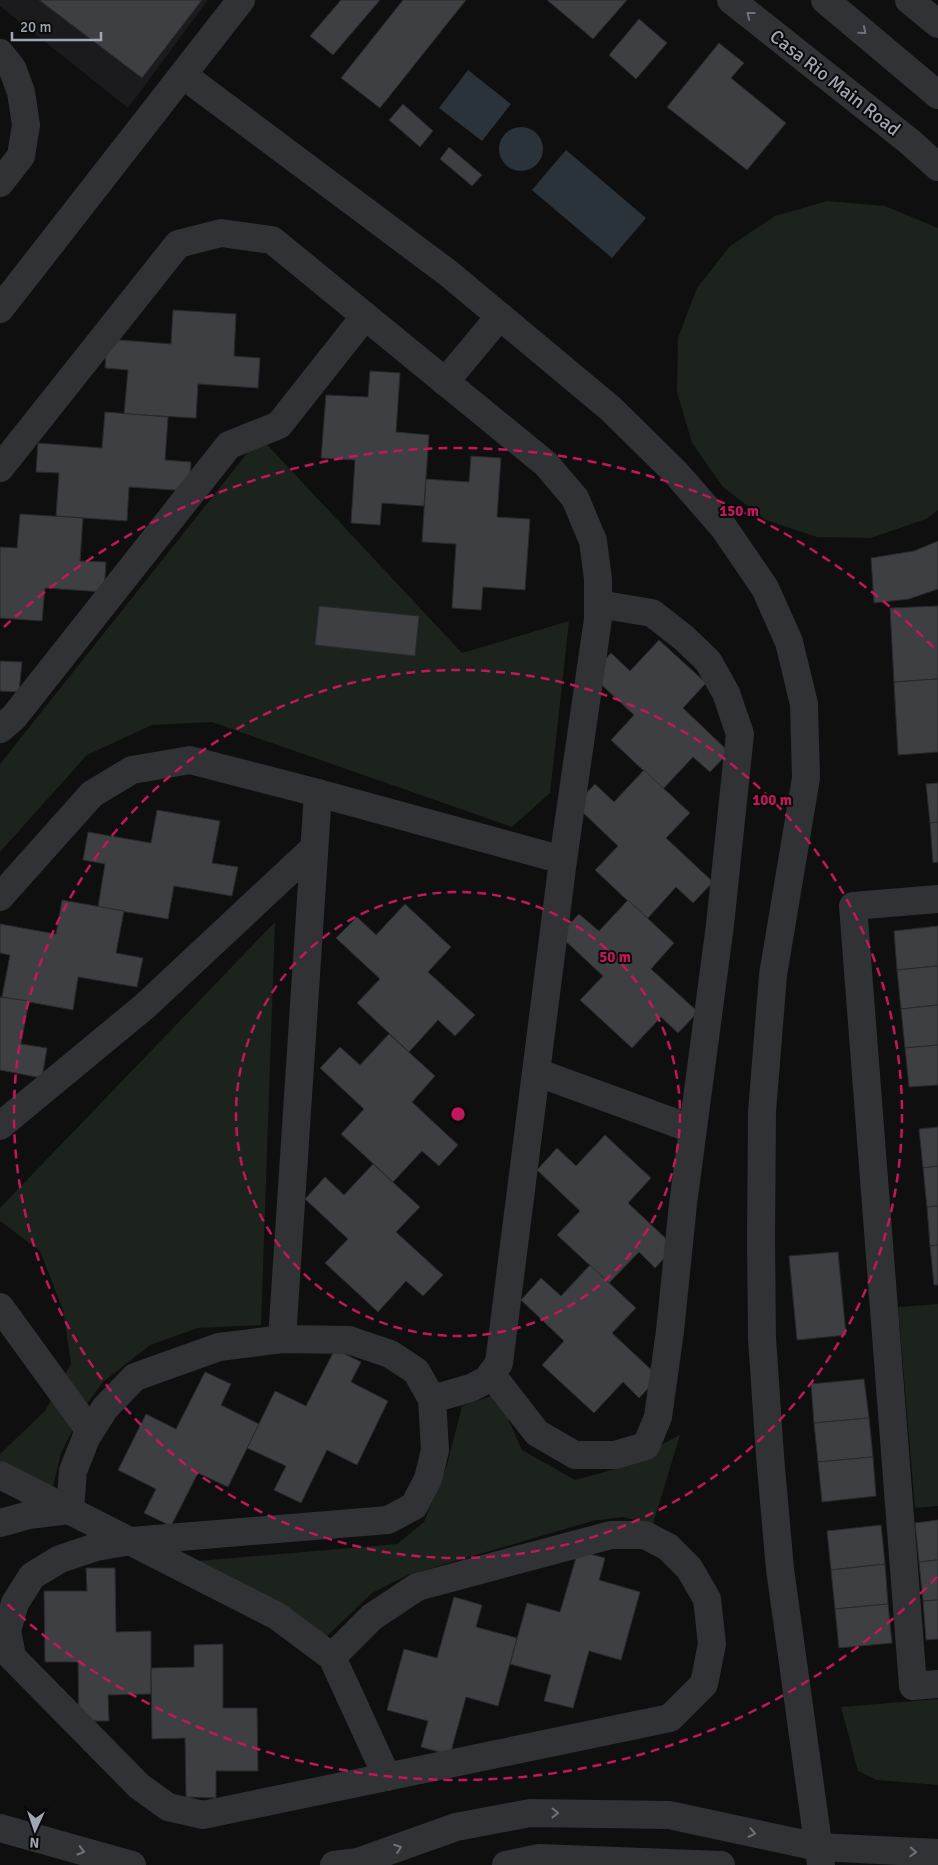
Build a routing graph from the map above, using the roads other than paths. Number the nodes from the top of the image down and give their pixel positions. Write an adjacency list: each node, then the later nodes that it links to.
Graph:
1 (242, 0): 7 (street)
2 (731, 0): 9 (street, Casa Rio Main Road, one-way to 2)
3 (825, 0): 8 (street, one-way to 8)
4 (909, 0): 5 (street)
5 (938, 24)
6 (0, 53): 10 (street)
7 (183, 75): 11 (street); 13 (street)
8 (938, 95)
9 (938, 167)
10 (0, 183)
11 (0, 310)
12 (365, 316): 14 (street); 15 (street); 17 (street)
13 (500, 316): 14 (street); 41 (street)
14 (445, 382): 16 (street)
15 (0, 468)
16 (598, 604): 20 (street); 25 (street)
17 (0, 729)
18 (318, 793): 19 (street); 20 (street); 21 (street)
19 (314, 848): 24 (street); 27 (street)
20 (563, 860): 23 (street)
21 (0, 897)
22 (938, 899): 36 (street)
23 (536, 1072): 25 (street); 28 (street)
24 (0, 1126)
25 (692, 1129): 28 (street)
26 (0, 1307): 30 (street)
27 (282, 1339): 29 (street); 30 (street)
28 (491, 1374): 29 (street)
29 (432, 1399): 34 (street)
30 (90, 1431): 32 (street)
31 (0, 1475): 32 (street)
32 (70, 1510): 33 (street); 34 (street)
33 (0, 1523)
34 (131, 1541): 35 (street); 37 (street)
35 (332, 1657): 37 (street); 37 (street)
36 (938, 1684)
37 (388, 1777)
38 (705, 1824): 41 (street, one-way to 41); 43 (street, one-way to 38); 45 (street)
39 (0, 1828): 42 (street, one-way to 42)
40 (938, 1853): 41 (street, one-way to 40)
41 (820, 1856)
42 (132, 1865)
43 (334, 1865)
44 (506, 1865): 45 (street)
45 (706, 1865)

